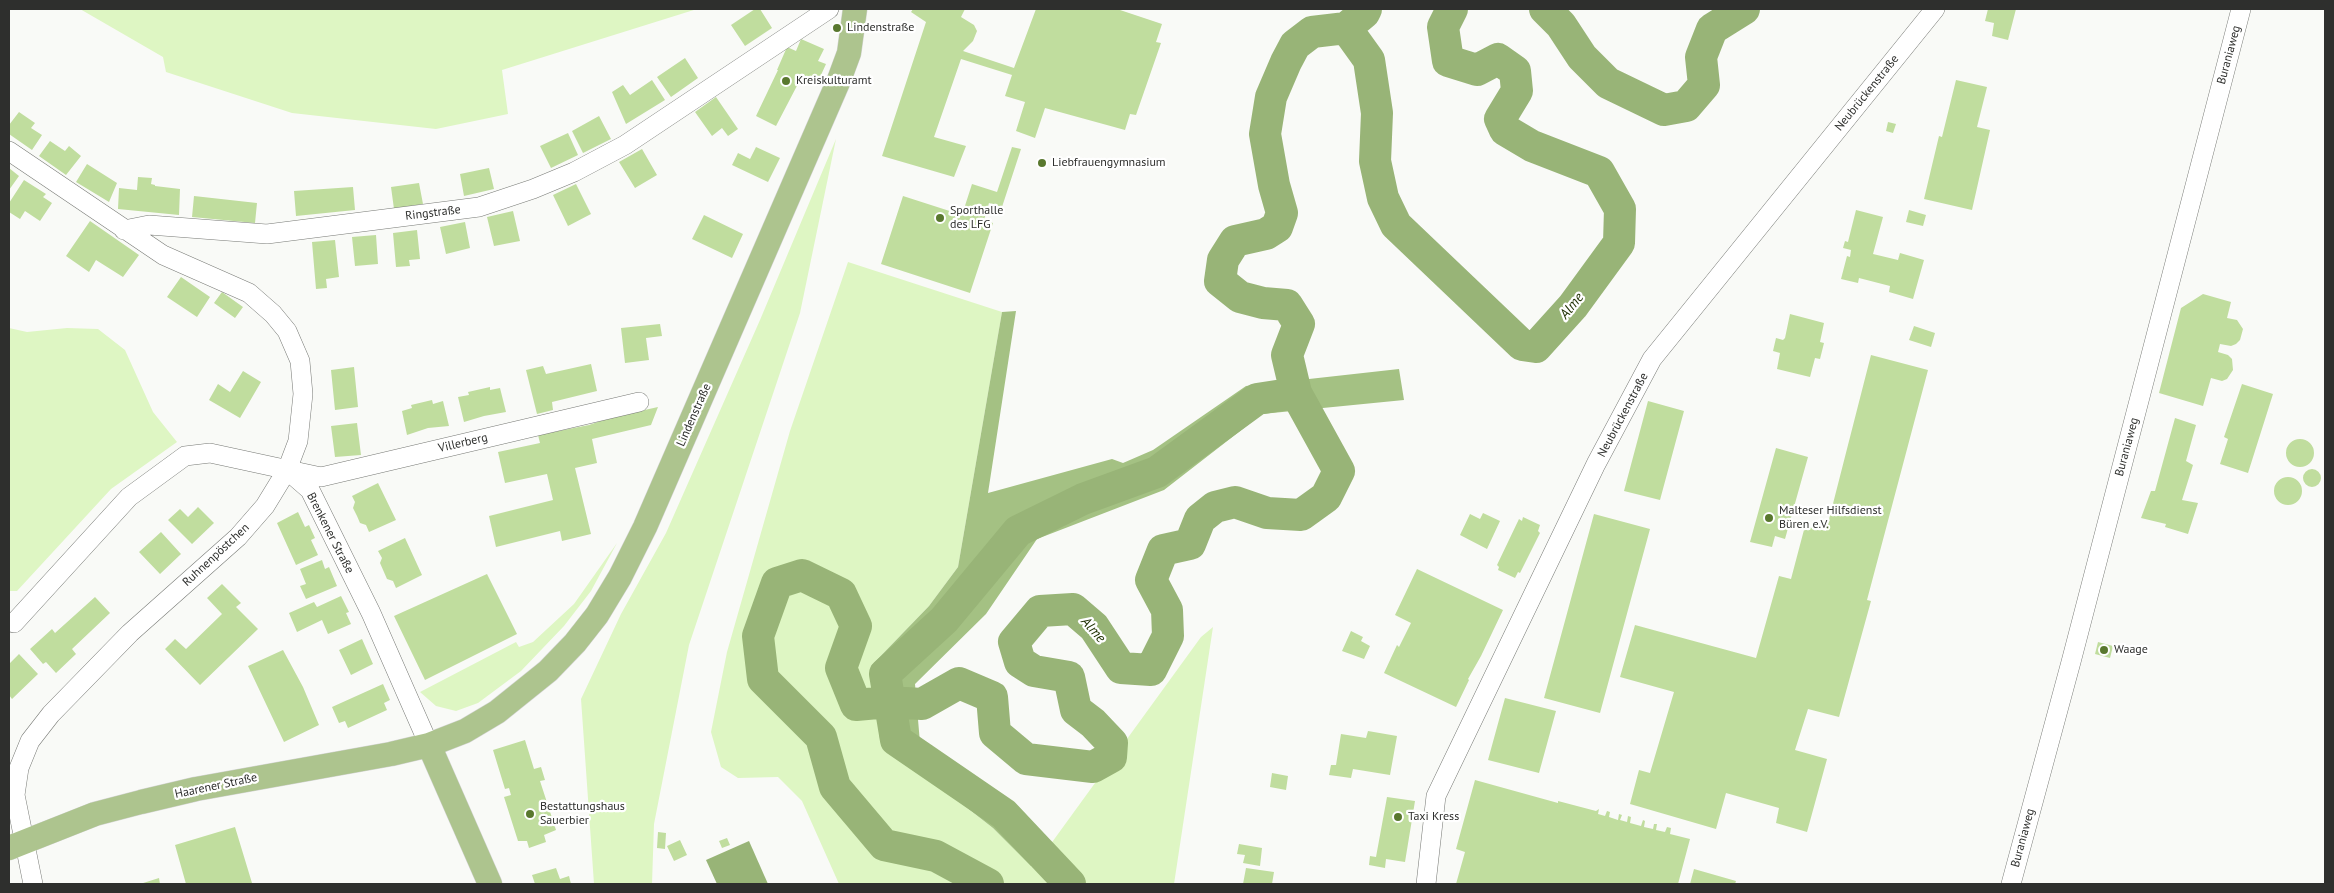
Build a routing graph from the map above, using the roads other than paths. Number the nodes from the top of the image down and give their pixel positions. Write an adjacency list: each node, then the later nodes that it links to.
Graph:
1 (829, 9): 6 (street, Ringstraße)
2 (855, 9): 10 (main road, Lindenstraße)
3 (1935, 9): 14 (street, Neubrückenstraße)
4 (2242, 9): 15 (street, Buraniaweg)
5 (9, 150): 6 (street)
6 (124, 230): 8 (street)
7 (639, 402): 8 (street, Villerberg)
8 (287, 470): 9 (street); 10 (street, Brenkener Straße); 11 (street, Ruhnenpöstchen)
9 (14, 623)
10 (429, 745): 11 (main road, Haarener Straße); 13 (main road, Brenkener Straße)
11 (16, 845): 12 (street, Ruhnenpöstchen)
12 (33, 884)
13 (490, 884)
14 (1426, 884)
15 (2011, 884)

